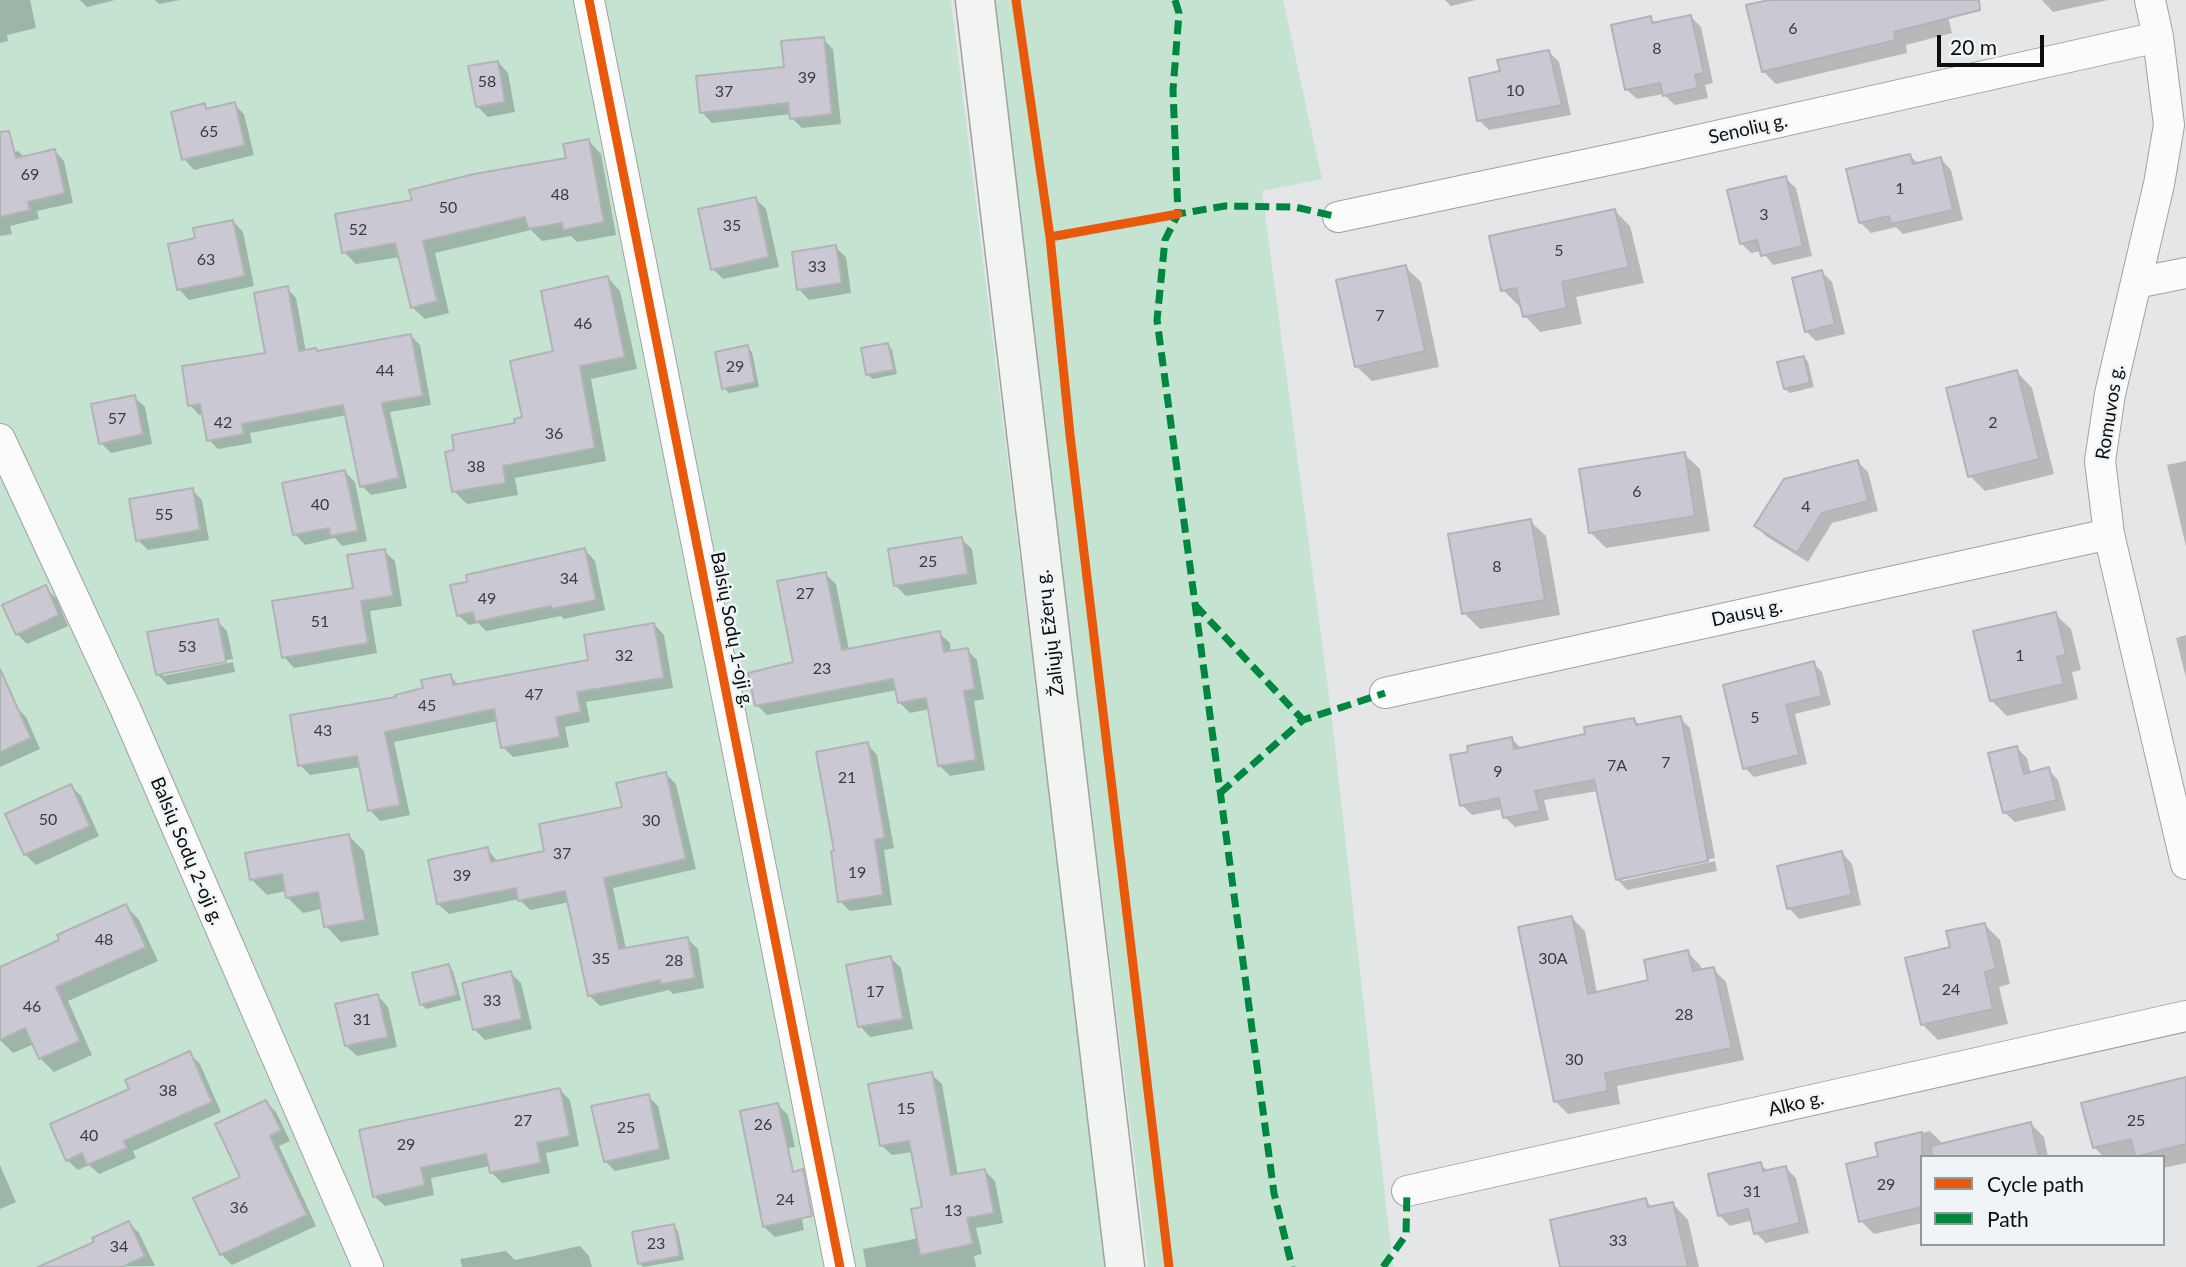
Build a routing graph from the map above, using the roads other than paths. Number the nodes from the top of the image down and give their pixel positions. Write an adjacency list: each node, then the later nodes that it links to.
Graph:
1 (589, 0): 15 (street, Balsių Sodų 1-oji g.)
2 (975, 0): 16 (main road, Žaliųjų Ežerų g.)
3 (2150, 0): 4 (street, Romuvos g.)
4 (2158, 37): 5 (street, Senolių g.); 7 (street, Romuvos g.)
5 (1338, 217)
6 (2186, 273): 7 (street)
7 (2136, 283): 9 (street, Romuvos g.)
8 (0, 439): 14 (street, Balsių Sodų 2-oji g.)
9 (2109, 534): 10 (street, Dausų g.); 11 (street, Romuvos g.)
10 (1385, 693)
11 (2186, 864)
12 (2186, 1016): 13 (street, Alko g.)
13 (1407, 1191)
14 (368, 1267)
15 (840, 1267)
16 (1125, 1267)

